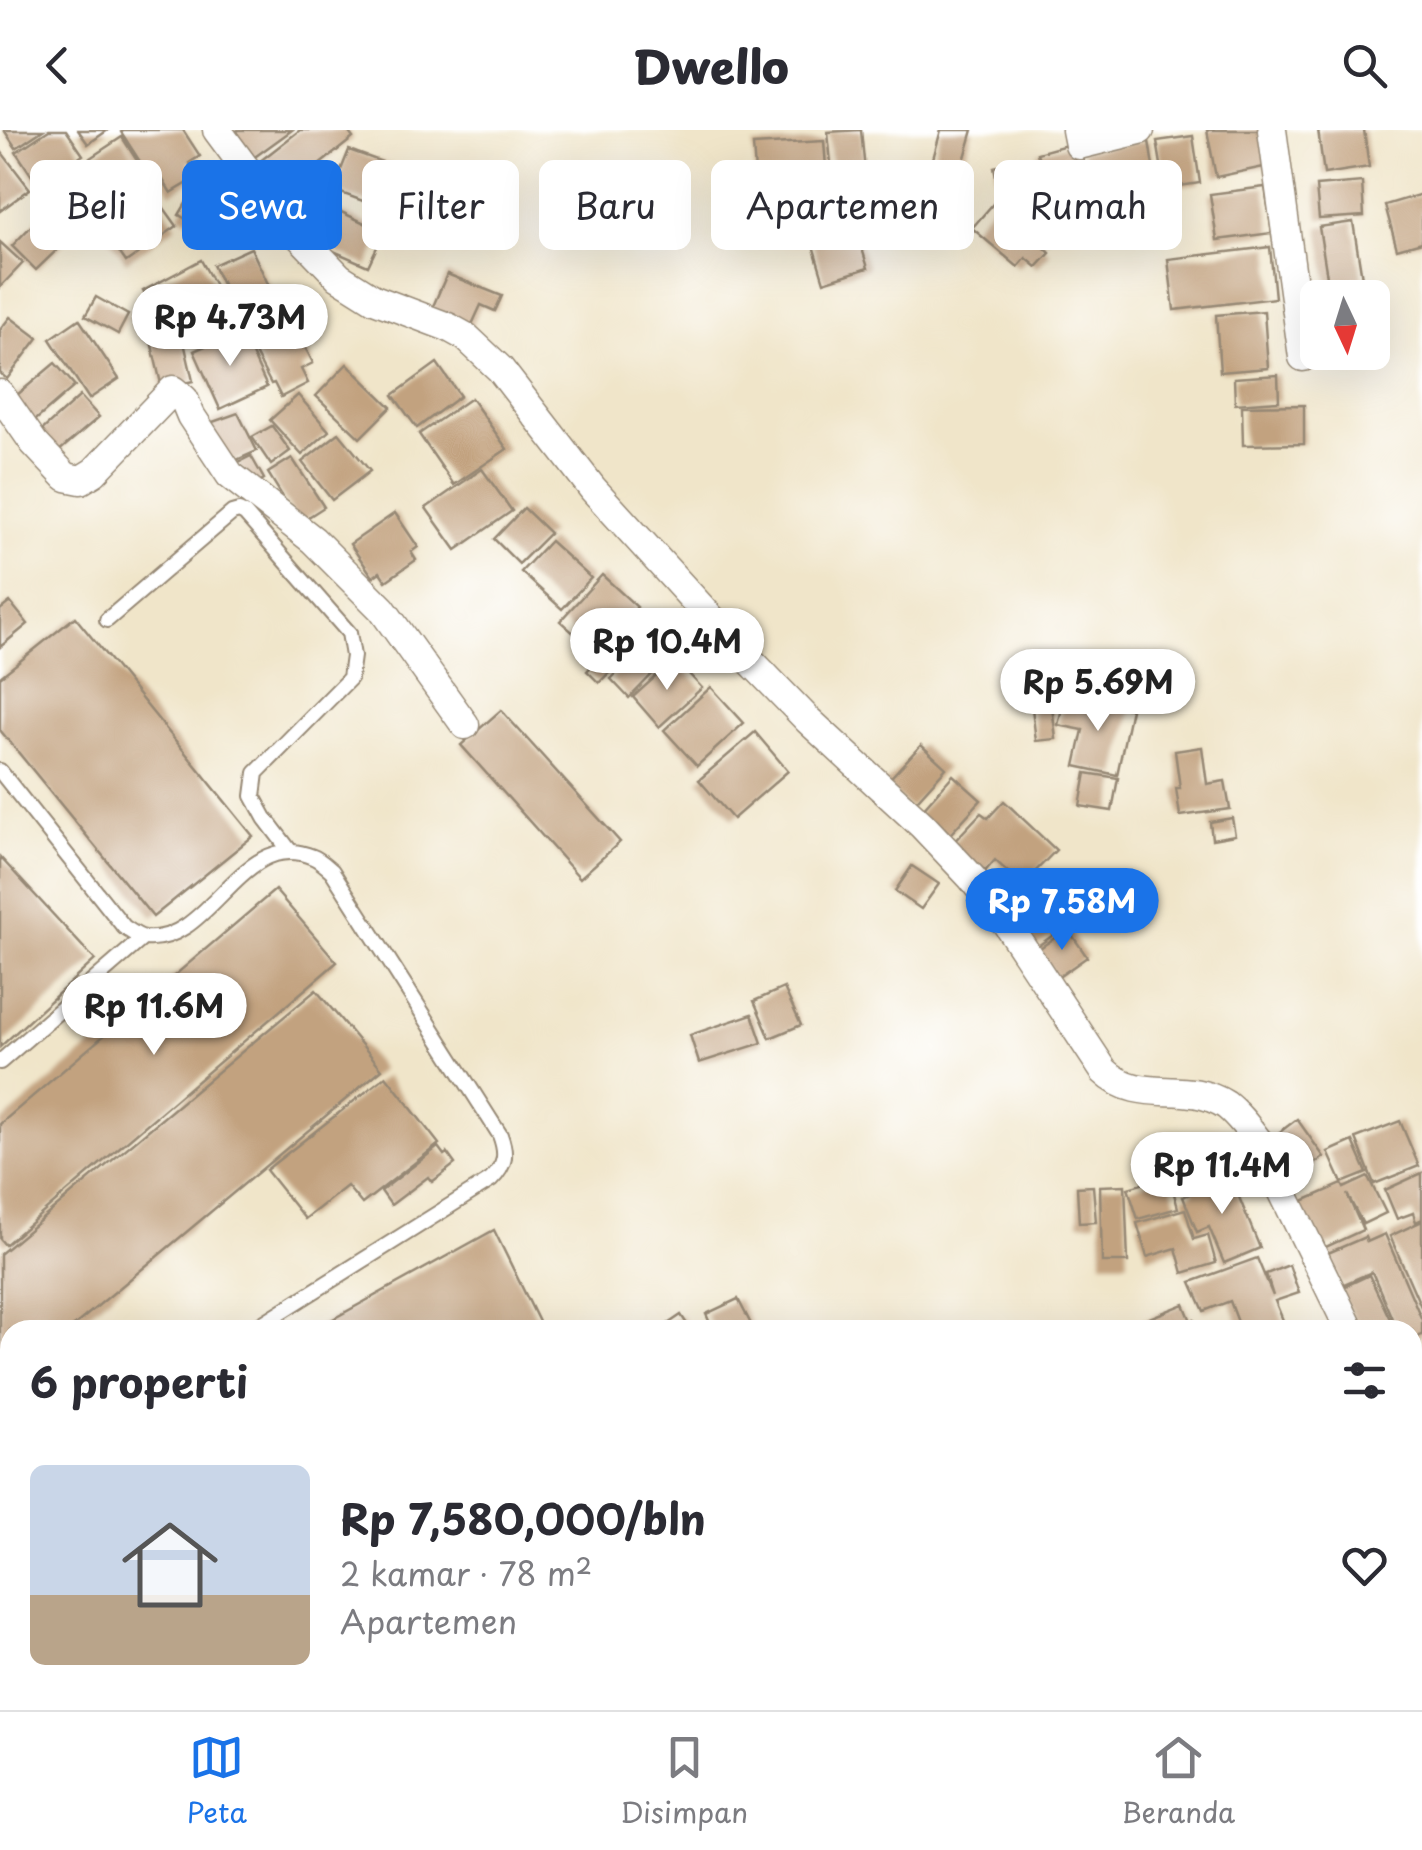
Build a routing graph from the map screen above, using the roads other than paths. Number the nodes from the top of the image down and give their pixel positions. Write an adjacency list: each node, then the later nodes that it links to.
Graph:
1 (217, 130): 14 (street)
2 (1076, 130): 3 (street)
3 (1140, 130)
4 (1272, 130): 5 (street)
5 (1300, 335)
6 (0, 394): 8 (street)
7 (107, 620): 10 (lane)
8 (465, 724)
9 (0, 772): 11 (lane)
10 (290, 851): 11 (lane); 13 (lane)
11 (143, 938): 12 (lane)
12 (0, 1062)
13 (268, 1320)
14 (1345, 1320)

